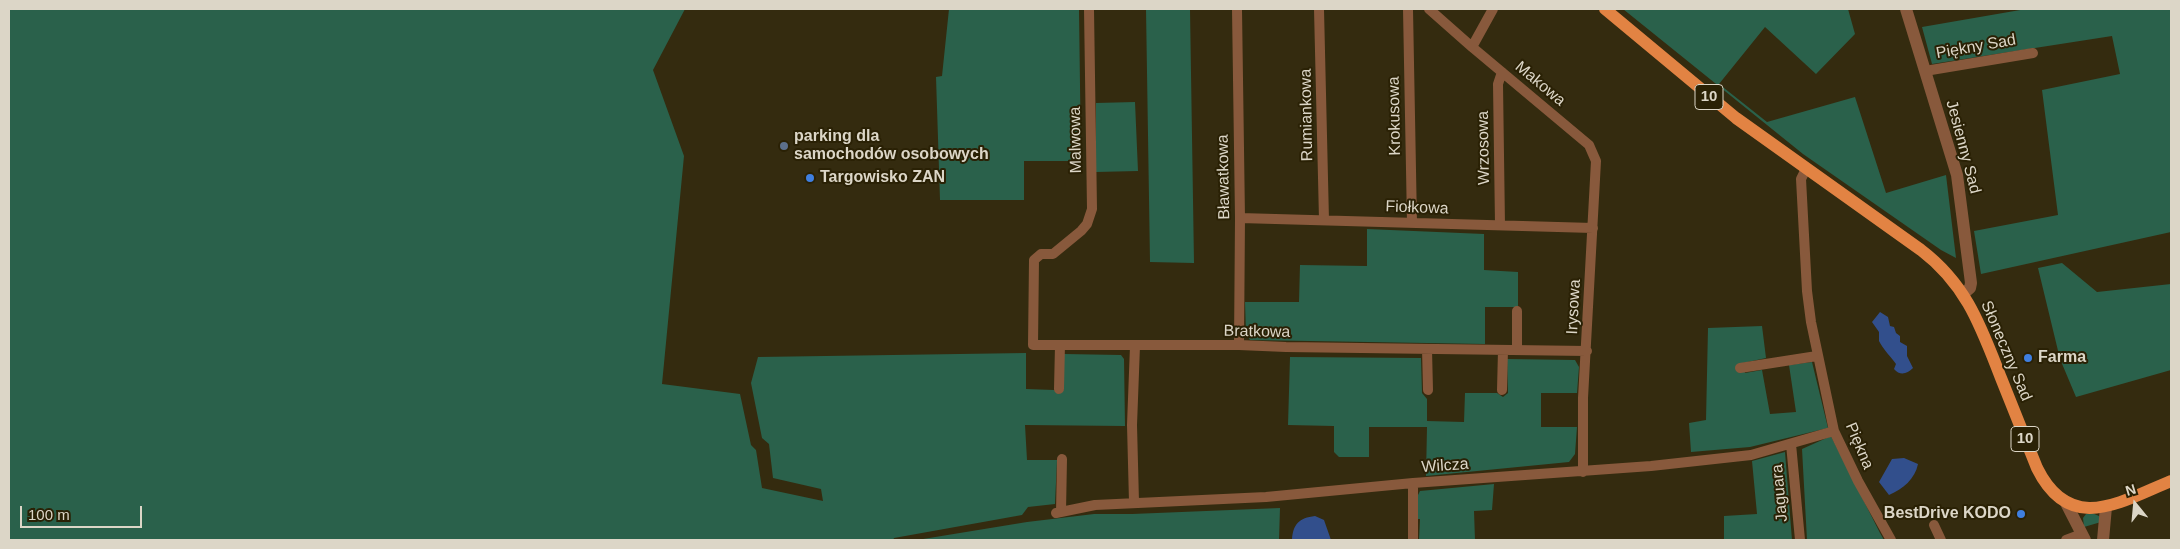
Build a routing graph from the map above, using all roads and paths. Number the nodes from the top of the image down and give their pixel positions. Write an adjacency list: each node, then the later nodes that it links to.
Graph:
1 (1089, 9): 20 (street, Malwowa)
2 (1236, 9): 15 (street, Bławatkowa)
3 (1319, 9): 16 (street, Rumiankowa)
4 (1408, 9): 17 (street, Krokusowa)
5 (1429, 9): 9 (street, Makowa)
6 (1493, 9): 9 (street)
7 (1605, 9): 14 (main road, 10)
8 (1906, 9): 11 (street, Jesienny Sad)
9 (1472, 47): 12 (street, Makowa)
10 (2033, 53): 11 (street, Piękny Sad)
11 (1925, 71): 21 (street, Jesienny Sad)
12 (1502, 72): 13 (street, Makowa); 18 (street, Wrzosowa)
13 (1589, 145): 19 (street, Irysowa)
14 (1806, 169): 21 (main road, Słoneczny Sad / 10); 30 (street, Piękna)
15 (1240, 218): 16 (street, Fiołkowa); 24 (street, Bławatkowa)
16 (1324, 220): 17 (street, Fiołkowa)
17 (1412, 223): 18 (street, Fiołkowa)
18 (1500, 225): 19 (street, Fiołkowa)
19 (1593, 228): 29 (street, Irysowa)
20 (1053, 254): 23 (street, Bratkowa)
21 (1964, 294): 41 (main road, Słoneczny Sad / 10)
22 (1517, 311): 27 (street)
23 (1060, 345): 25 (street, Bratkowa); 32 (street)
24 (1239, 345): 25 (street, Bratkowa); 26 (street, Bratkowa)
25 (1135, 346): 42 (street)
26 (1427, 349): 28 (street, Bratkowa); 33 (street)
27 (1517, 349): 28 (street, Bratkowa); 29 (street, Bratkowa)
28 (1503, 350): 34 (street)
29 (1587, 351): 38 (street, Irysowa)
30 (1817, 356): 31 (street); 35 (street, Piękna)
31 (1740, 368)
32 (1059, 390)
33 (1428, 390)
34 (1502, 390)
35 (1834, 431): 36 (street, Wilcza); 48 (street, Piękna)
36 (1791, 444): 38 (street, Wilcza); 47 (street, Jaguara)
37 (1062, 459): 42 (street, Wilcza)
38 (1583, 472): 40 (street, Wilcza)
39 (2171, 480): 43 (main road, Słoneczny Sad / 10)
40 (1413, 483): 42 (street, Wilcza); 46 (street)
41 (2065, 501): 43 (main road, Słoneczny Sad / 10); 45 (street)
42 (1134, 502)
43 (2106, 507): 51 (street)
44 (1934, 525): 49 (street)
45 (2083, 537): 50 (street)
46 (1413, 540)
47 (1800, 540)
48 (1891, 540)
49 (1941, 540)
50 (2066, 540)
51 (2103, 540)

